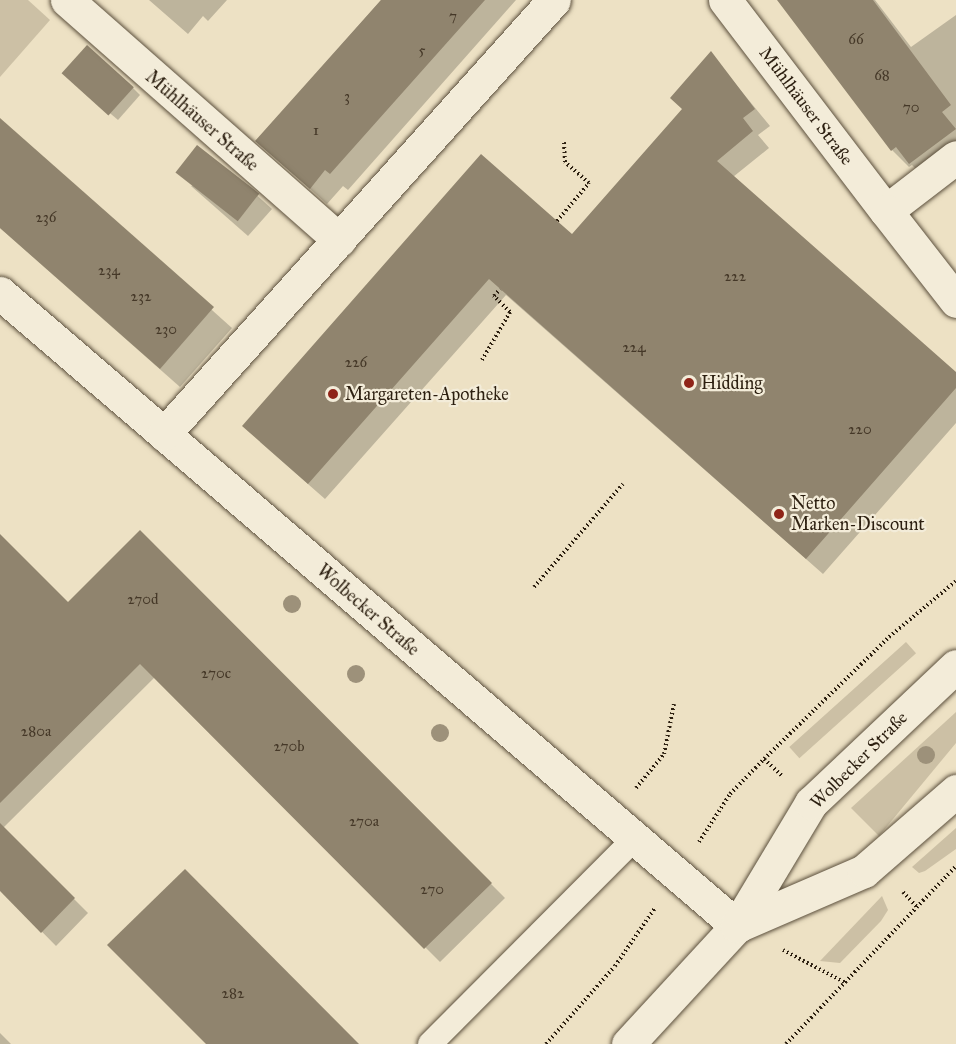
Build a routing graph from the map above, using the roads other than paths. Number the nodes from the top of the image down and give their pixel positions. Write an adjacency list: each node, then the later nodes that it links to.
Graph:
1 (67, 0): 6 (street, Mühlhäuser Straße)
2 (554, 0): 6 (street)
3 (725, 0): 5 (street, Mühlhäuser Straße)
4 (956, 157): 5 (street)
5 (886, 211): 8 (street, Mühlhäuser Straße)
6 (339, 240): 9 (street)
7 (0, 293): 9 (street, Wolbecker Straße)
8 (956, 301)
9 (164, 434): 12 (street, Wolbecker Straße)
10 (956, 666): 13 (street, Wolbecker Straße)
11 (956, 791): 13 (street, Wolbecker Straße)
12 (622, 829): 13 (street, Wolbecker Straße); 14 (lane)
13 (737, 926): 15 (street, Wolbecker Straße)
14 (430, 1044)
15 (628, 1044)

